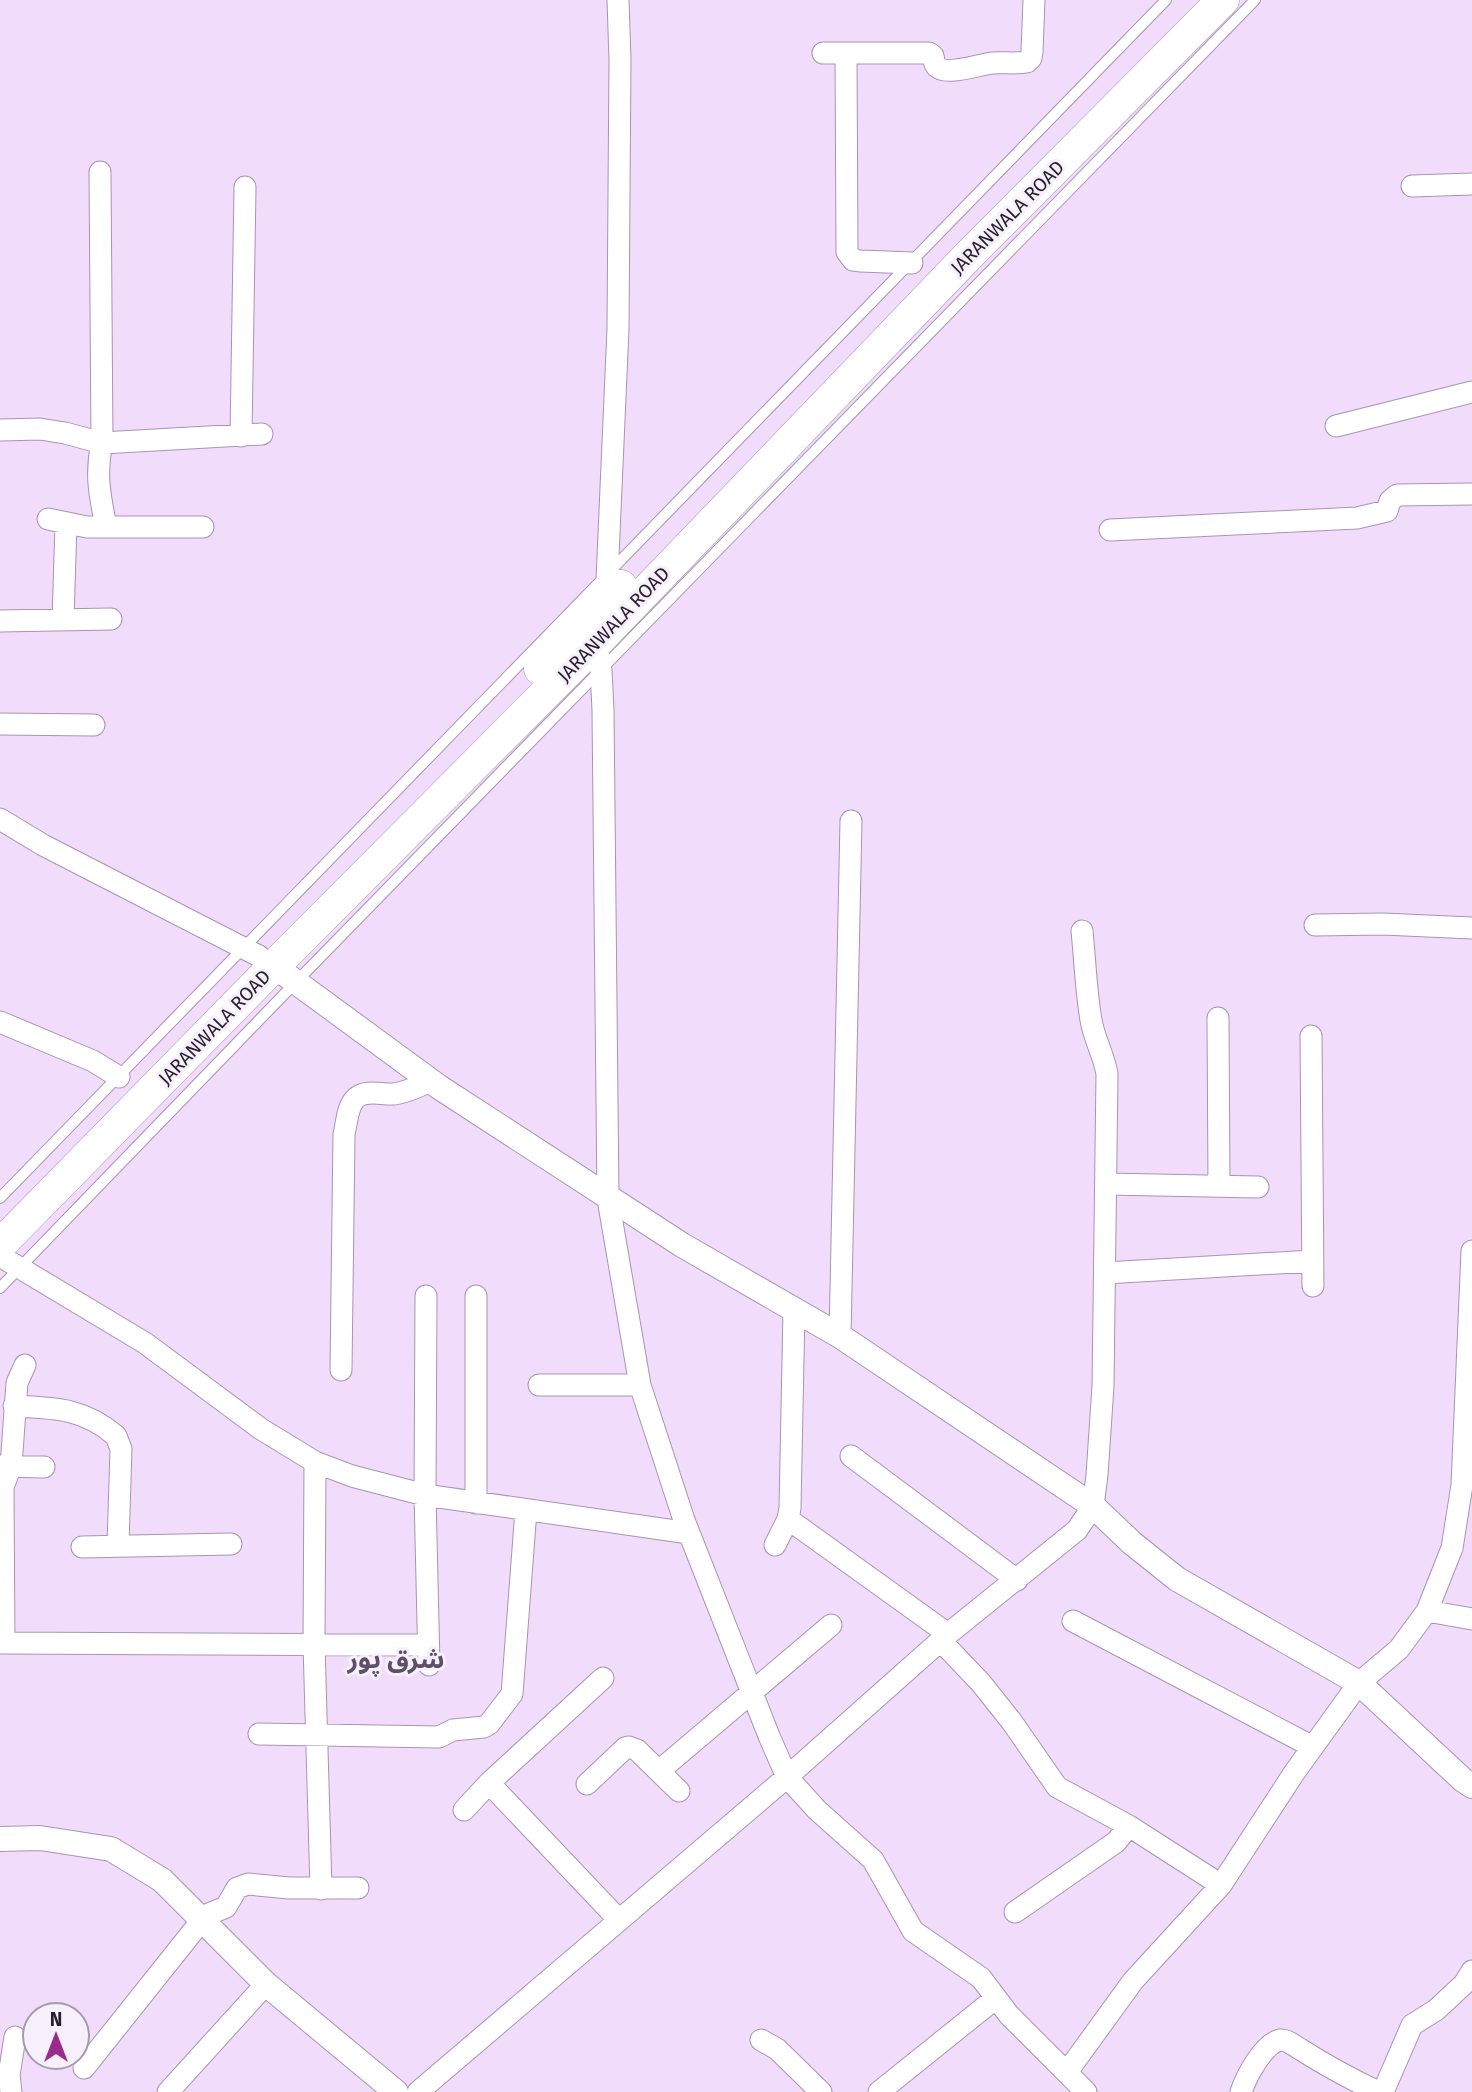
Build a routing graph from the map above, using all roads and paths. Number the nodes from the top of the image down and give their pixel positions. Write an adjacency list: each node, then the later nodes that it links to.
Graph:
1 (618, 0): 22 (street)
2 (1034, 0): 8 (street)
3 (1166, 0): 13 (lane)
4 (1194, 0): 22 (main road, JARANWALA ROAD)
5 (1223, 0): 26 (main road, JARANWALA ROAD)
6 (1255, 0): 26 (lane)
7 (823, 53): 8 (street)
8 (846, 53): 13 (street)
9 (100, 172): 17 (street)
10 (1472, 184): 11 (street)
11 (1412, 186)
12 (245, 187): 17 (street)
13 (912, 263): 22 (lane)
14 (1472, 392): 15 (street)
15 (1336, 426)
16 (0, 430): 17 (street)
17 (102, 443): 19 (street)
18 (1472, 494): 21 (street)
19 (106, 527): 20 (street); 24 (street)
20 (203, 527)
21 (1110, 530)
22 (606, 589): 34 (main road, JARANWALA ROAD)
23 (111, 619): 24 (street)
24 (63, 620): 25 (street)
25 (0, 621)
26 (598, 656): 34 (main road, JARANWALA ROAD); 44 (street)
27 (0, 724): 28 (street)
28 (94, 725)
29 (0, 819): 34 (street)
30 (851, 821): 56 (street)
31 (1314, 925): 32 (street)
32 (1472, 928)
33 (1082, 931): 40 (street)
34 (269, 962): 38 (lane); 39 (street); 45 (main road, JARANWALA ROAD); 48 (main road, JARANWALA ROAD)
35 (1218, 1018): 41 (street)
36 (0, 1022): 38 (street)
37 (1311, 1036): 49 (street)
38 (120, 1077): 43 (lane)
39 (430, 1081): 44 (street); 58 (street)
40 (1106, 1184): 41 (street); 50 (street)
41 (1219, 1186): 42 (street)
42 (1258, 1187)
43 (0, 1198)
44 (608, 1199): 55 (street); 60 (street)
45 (0, 1219)
46 (1472, 1251): 66 (street)
47 (0, 1256): 48 (street)
48 (9, 1256): 52 (lane); 63 (street)
49 (1312, 1261): 50 (street); 51 (street)
50 (1104, 1273): 69 (street)
51 (1313, 1286)
52 (0, 1288)
53 (426, 1296): 67 (street)
54 (476, 1296): 68 (street)
55 (794, 1310): 56 (street); 71 (street)
56 (840, 1336): 69 (street)
57 (25, 1365): 61 (street)
58 (341, 1370)
59 (540, 1385): 60 (street)
60 (640, 1385): 72 (street)
61 (15, 1406): 64 (street); 74 (street)
62 (850, 1457): 77 (street)
63 (315, 1462): 67 (street); 84 (street)
64 (6, 1466): 65 (street); 83 (street)
65 (44, 1466)
66 (1467, 1486): 78 (street)
67 (425, 1495): 68 (street); 84 (street)
68 (476, 1503): 70 (street)
69 (1093, 1506): 77 (street); 86 (street)
70 (526, 1510): 72 (street); 89 (street)
71 (788, 1519): 75 (street); 82 (street)
72 (690, 1533): 87 (street)
73 (231, 1544): 74 (street)
74 (118, 1545): 76 (street)
75 (775, 1545)
76 (82, 1547)
77 (1017, 1580): 82 (street)
78 (1427, 1612): 79 (street); 86 (street)
79 (1472, 1619)
80 (1073, 1621): 90 (street)
81 (831, 1625): 87 (street)
82 (945, 1637): 92 (street); 98 (street)
83 (2, 1643): 84 (street)
84 (314, 1644): 89 (street)
85 (603, 1678): 93 (street)
86 (1359, 1683): 90 (street); 95 (street)
87 (751, 1692): 91 (street); 92 (street)
88 (260, 1734): 89 (street)
89 (316, 1735): 102 (street)
90 (1313, 1747): 100 (street)
91 (659, 1771): 94 (street); 96 (street)
92 (787, 1777): 105 (street); 108 (street)
93 (489, 1783): 97 (street); 105 (street)
94 (587, 1784)
95 (1472, 1786)
96 (679, 1791)
97 (464, 1810)
98 (1129, 1826): 100 (street); 103 (street)
99 (0, 1839): 104 (street)
100 (1221, 1885): 112 (street)
101 (358, 1888): 102 (street)
102 (321, 1889): 104 (street)
103 (1015, 1912)
104 (202, 1920): 107 (street); 111 (street)
105 (619, 1920): 116 (street)
106 (1472, 1971): 122 (street)
107 (265, 1984): 114 (street); 115 (street)
108 (996, 1998): 112 (street); 118 (street)
109 (15, 2037): 113 (street)
110 (761, 2040): 117 (street)
111 (91, 2059)
112 (1067, 2072): 119 (street)
113 (11, 2092)
114 (168, 2092)
115 (396, 2092)
116 (418, 2092)
117 (821, 2092)
118 (879, 2092)
119 (1086, 2092)
120 (1241, 2092): 121 (street)
121 (1378, 2092)
122 (1384, 2092)

